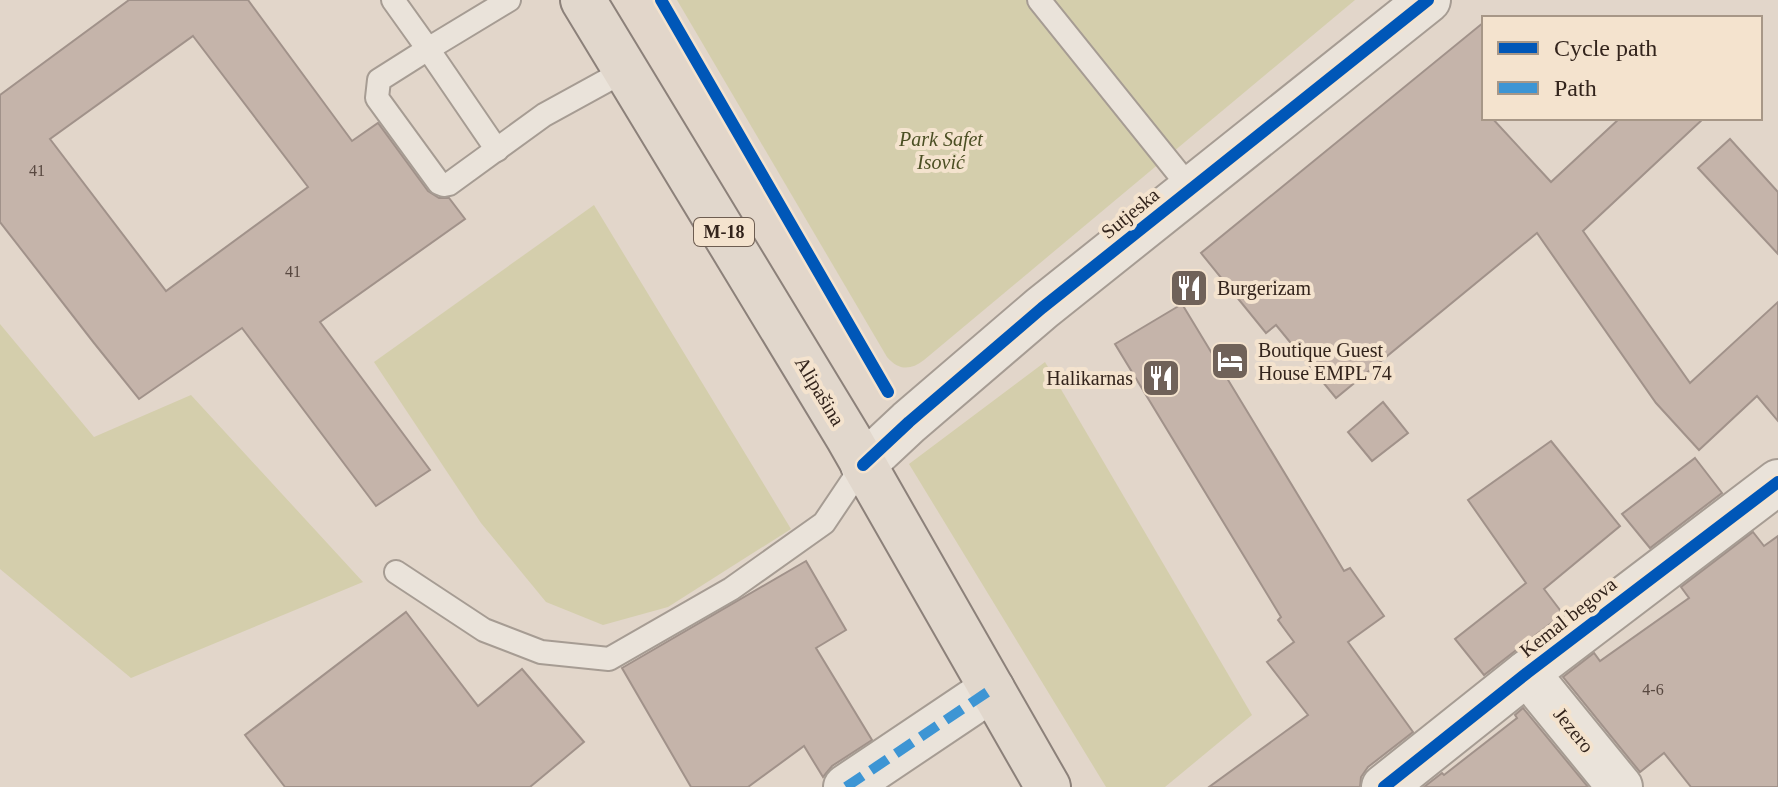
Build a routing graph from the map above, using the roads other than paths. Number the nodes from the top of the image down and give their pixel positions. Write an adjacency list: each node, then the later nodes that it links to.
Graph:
1 (393, 0): 6 (lane)
2 (509, 0): 6 (lane)
3 (583, 0): 7 (main road, Alipašina / M-18)
4 (1039, 0): 9 (lane)
5 (1428, 0): 9 (street, Sutjeska)
6 (428, 49): 8 (lane); 8 (lane)
7 (626, 70): 8 (lane); 10 (main road, Alipašina / M-18)
8 (497, 150)
9 (1191, 189): 10 (street, Sutjeska)
10 (863, 465): 12 (lane); 14 (main road, Alipašina / M-18)
11 (1774, 492): 13 (street, Kemal begova)
12 (396, 572)
13 (1527, 673): 17 (street, Kemal begova); 18 (street, Jezero)
14 (992, 689): 15 (street); 16 (main road, Alipašina / M-18)
15 (846, 787)
16 (1048, 787)
17 (1384, 787)
18 (1620, 787)

